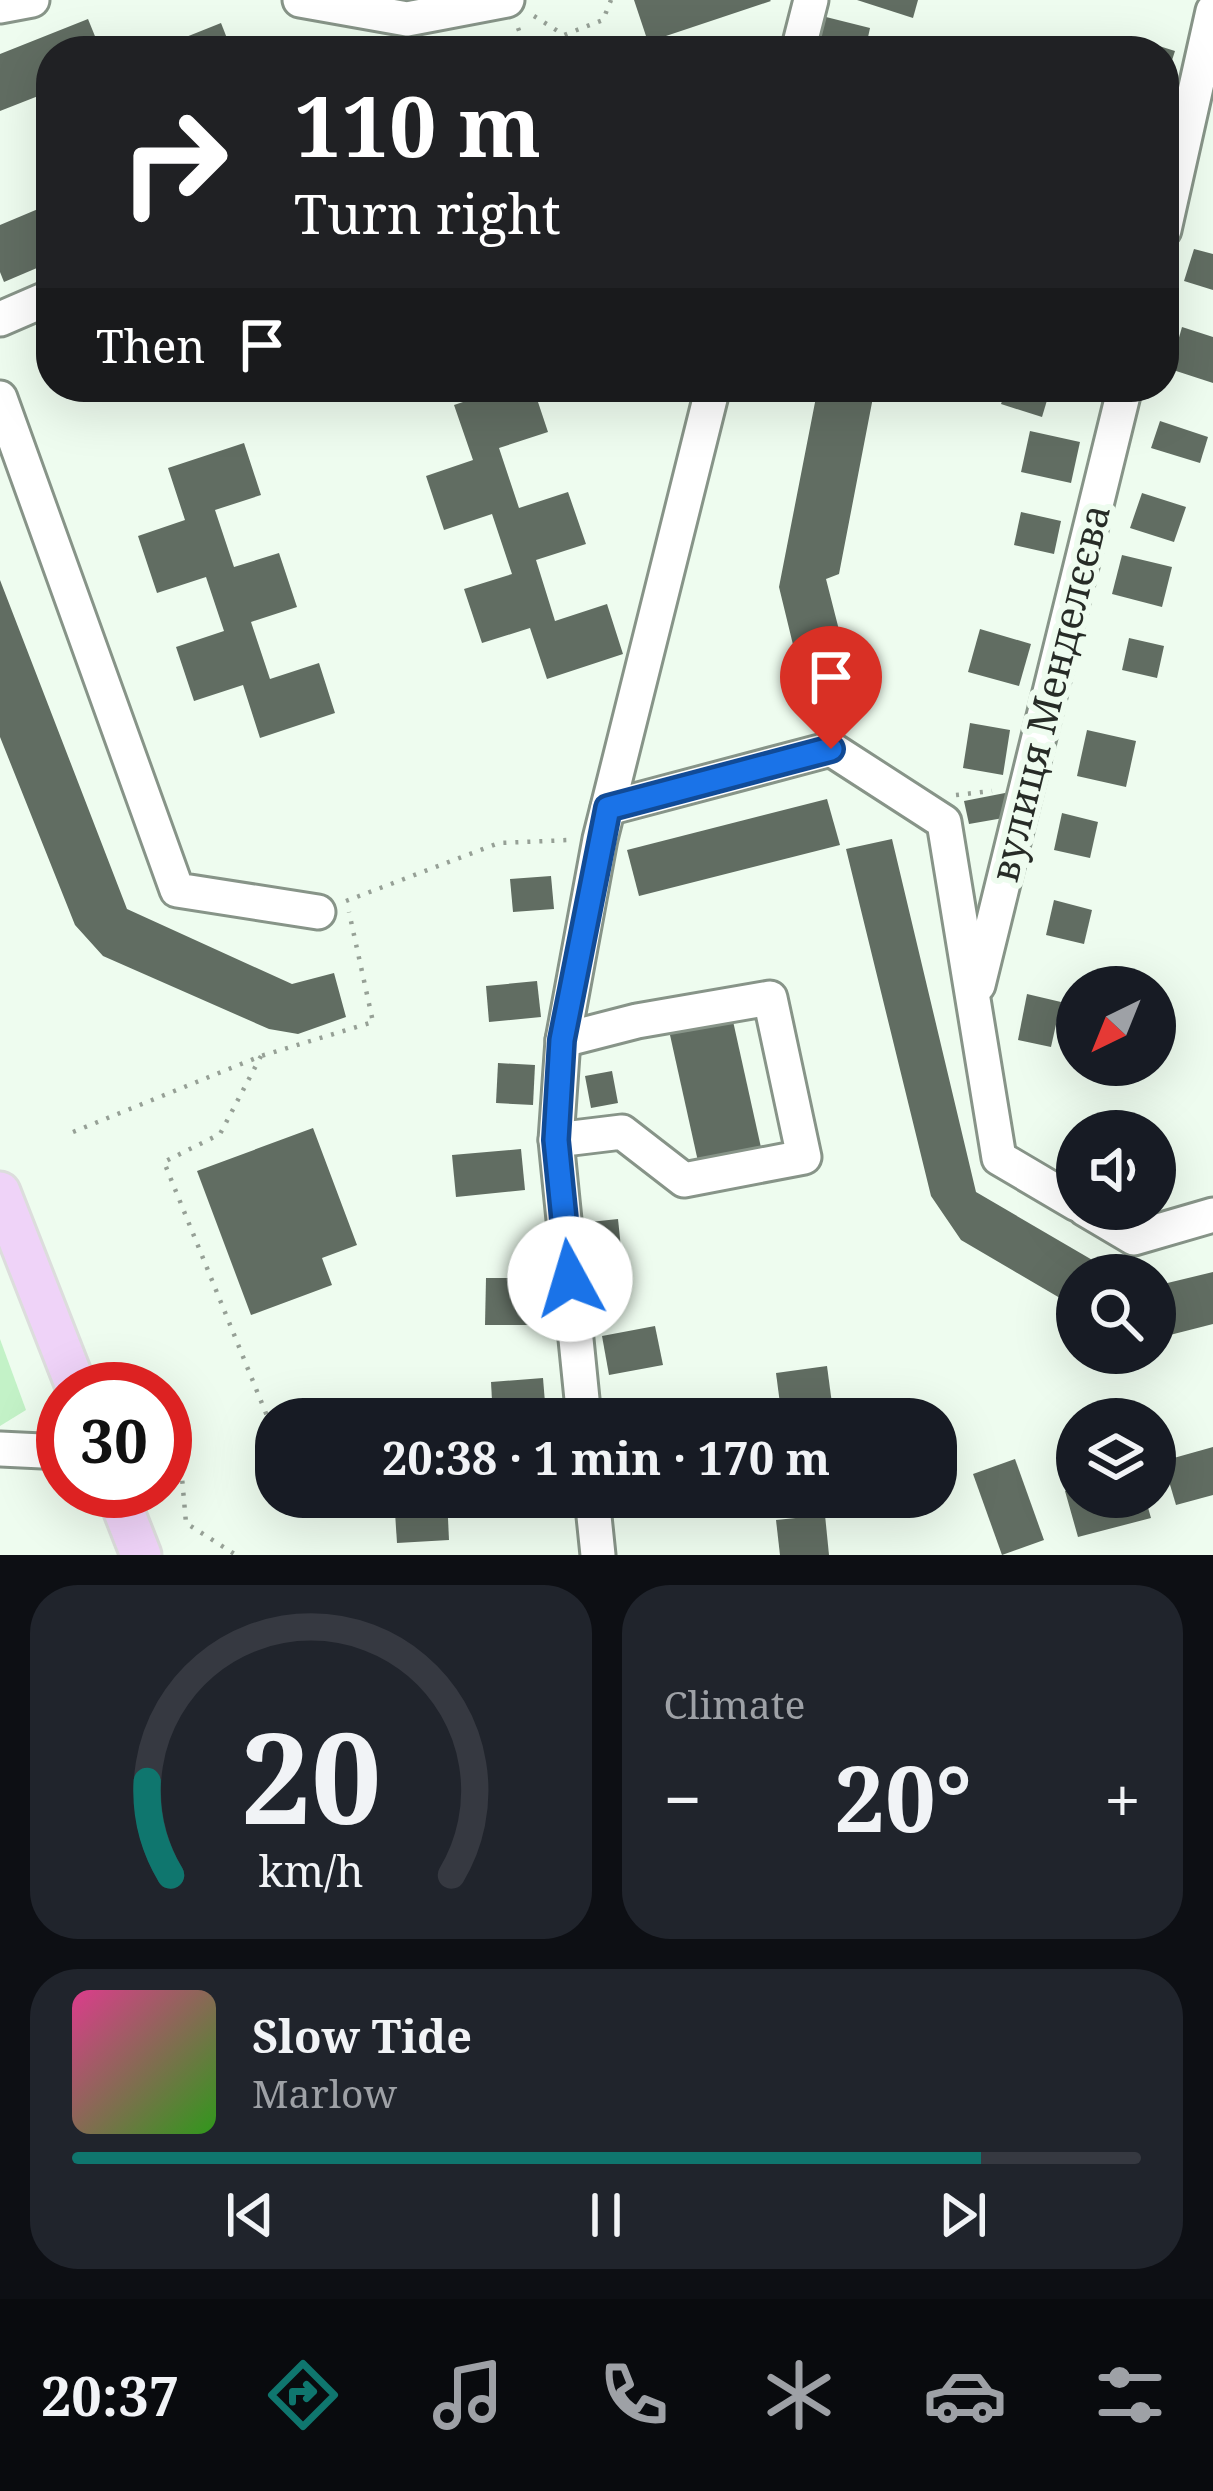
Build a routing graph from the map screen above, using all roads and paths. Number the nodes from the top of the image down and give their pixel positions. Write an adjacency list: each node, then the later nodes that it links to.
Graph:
1 (32, 0): 5 (street)
2 (300, 0): 6 (street)
3 (611, 0): 8 (path)
4 (811, 0): 9 (street)
5 (0, 6)
6 (517, 6): 8 (path)
7 (1213, 11): 10 (street)
8 (564, 35)
9 (802, 36)
10 (1179, 163)
11 (36, 303): 12 (street)
12 (0, 319)
13 (0, 398): 19 (street)
14 (709, 402): 18 (street)
15 (1121, 402): 16 (street, вулиця Менделєєва)
16 (1028, 786): 17 (path); 20 (street, вулиця Менделєєва)
17 (914, 800): 18 (street); 20 (street)
18 (604, 824): 19 (path); 21 (street)
19 (332, 906): 22 (path)
20 (975, 999): 25 (street)
21 (562, 1040): 24 (street); 24 (street)
22 (261, 1056): 23 (path); 32 (path)
23 (73, 1132)
24 (556, 1140): 33 (street)
25 (1056, 1192)
26 (1, 1196): 31 (main road)
27 (1213, 1215): 28 (street)
28 (1176, 1226)
29 (1120, 1230): 30 (street)
30 (1161, 1230)
31 (66, 1362)
32 (260, 1398)
33 (582, 1398)
34 (0, 1449): 35 (street)
35 (36, 1451)
36 (127, 1518): 39 (main road)
37 (186, 1518): 40 (path)
38 (594, 1518): 41 (street)
39 (141, 1555)
40 (236, 1555)
41 (598, 1555)

